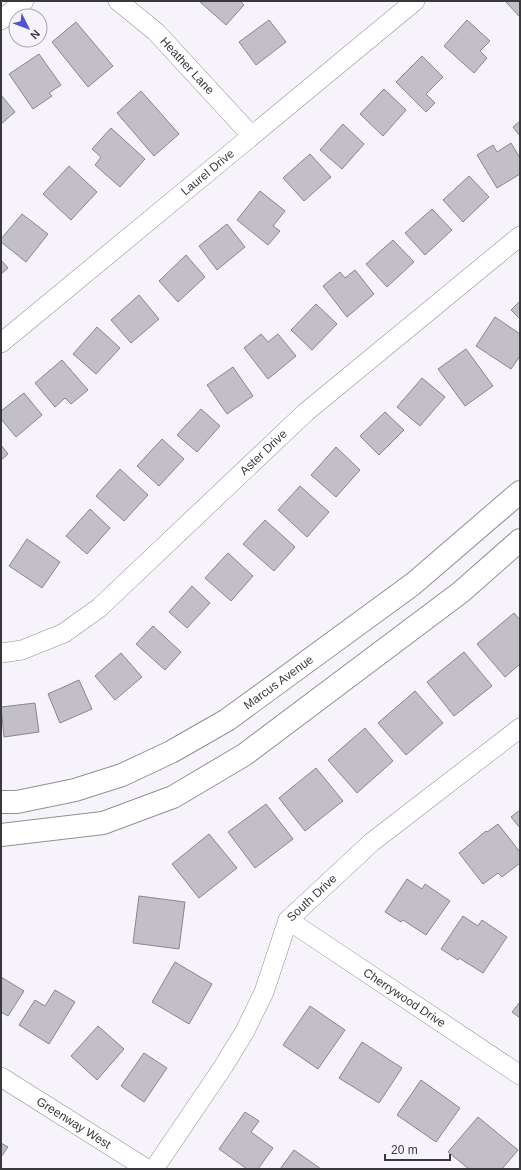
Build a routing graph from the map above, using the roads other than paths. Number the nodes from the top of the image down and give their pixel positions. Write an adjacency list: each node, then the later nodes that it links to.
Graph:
1 (24, 1): 4 (street)
2 (118, 1): 5 (street, Heather Lane)
3 (415, 1): 5 (street, Laurel Drive)
4 (1, 20)
5 (251, 135): 7 (street, Laurel Drive)
6 (520, 236): 10 (street, Aster Drive)
7 (1, 343)
8 (520, 492): 12 (main road, Marcus Avenue)
9 (520, 540): 13 (main road)
10 (1, 653)
11 (520, 728): 14 (street, South Drive)
12 (1, 802)
13 (1, 835)
14 (288, 920): 15 (street, Cherrywood Drive); 18 (street, South Drive)
15 (520, 1075)
16 (1, 1077): 17 (street, Greenway West)
17 (147, 1169)
18 (154, 1169)

